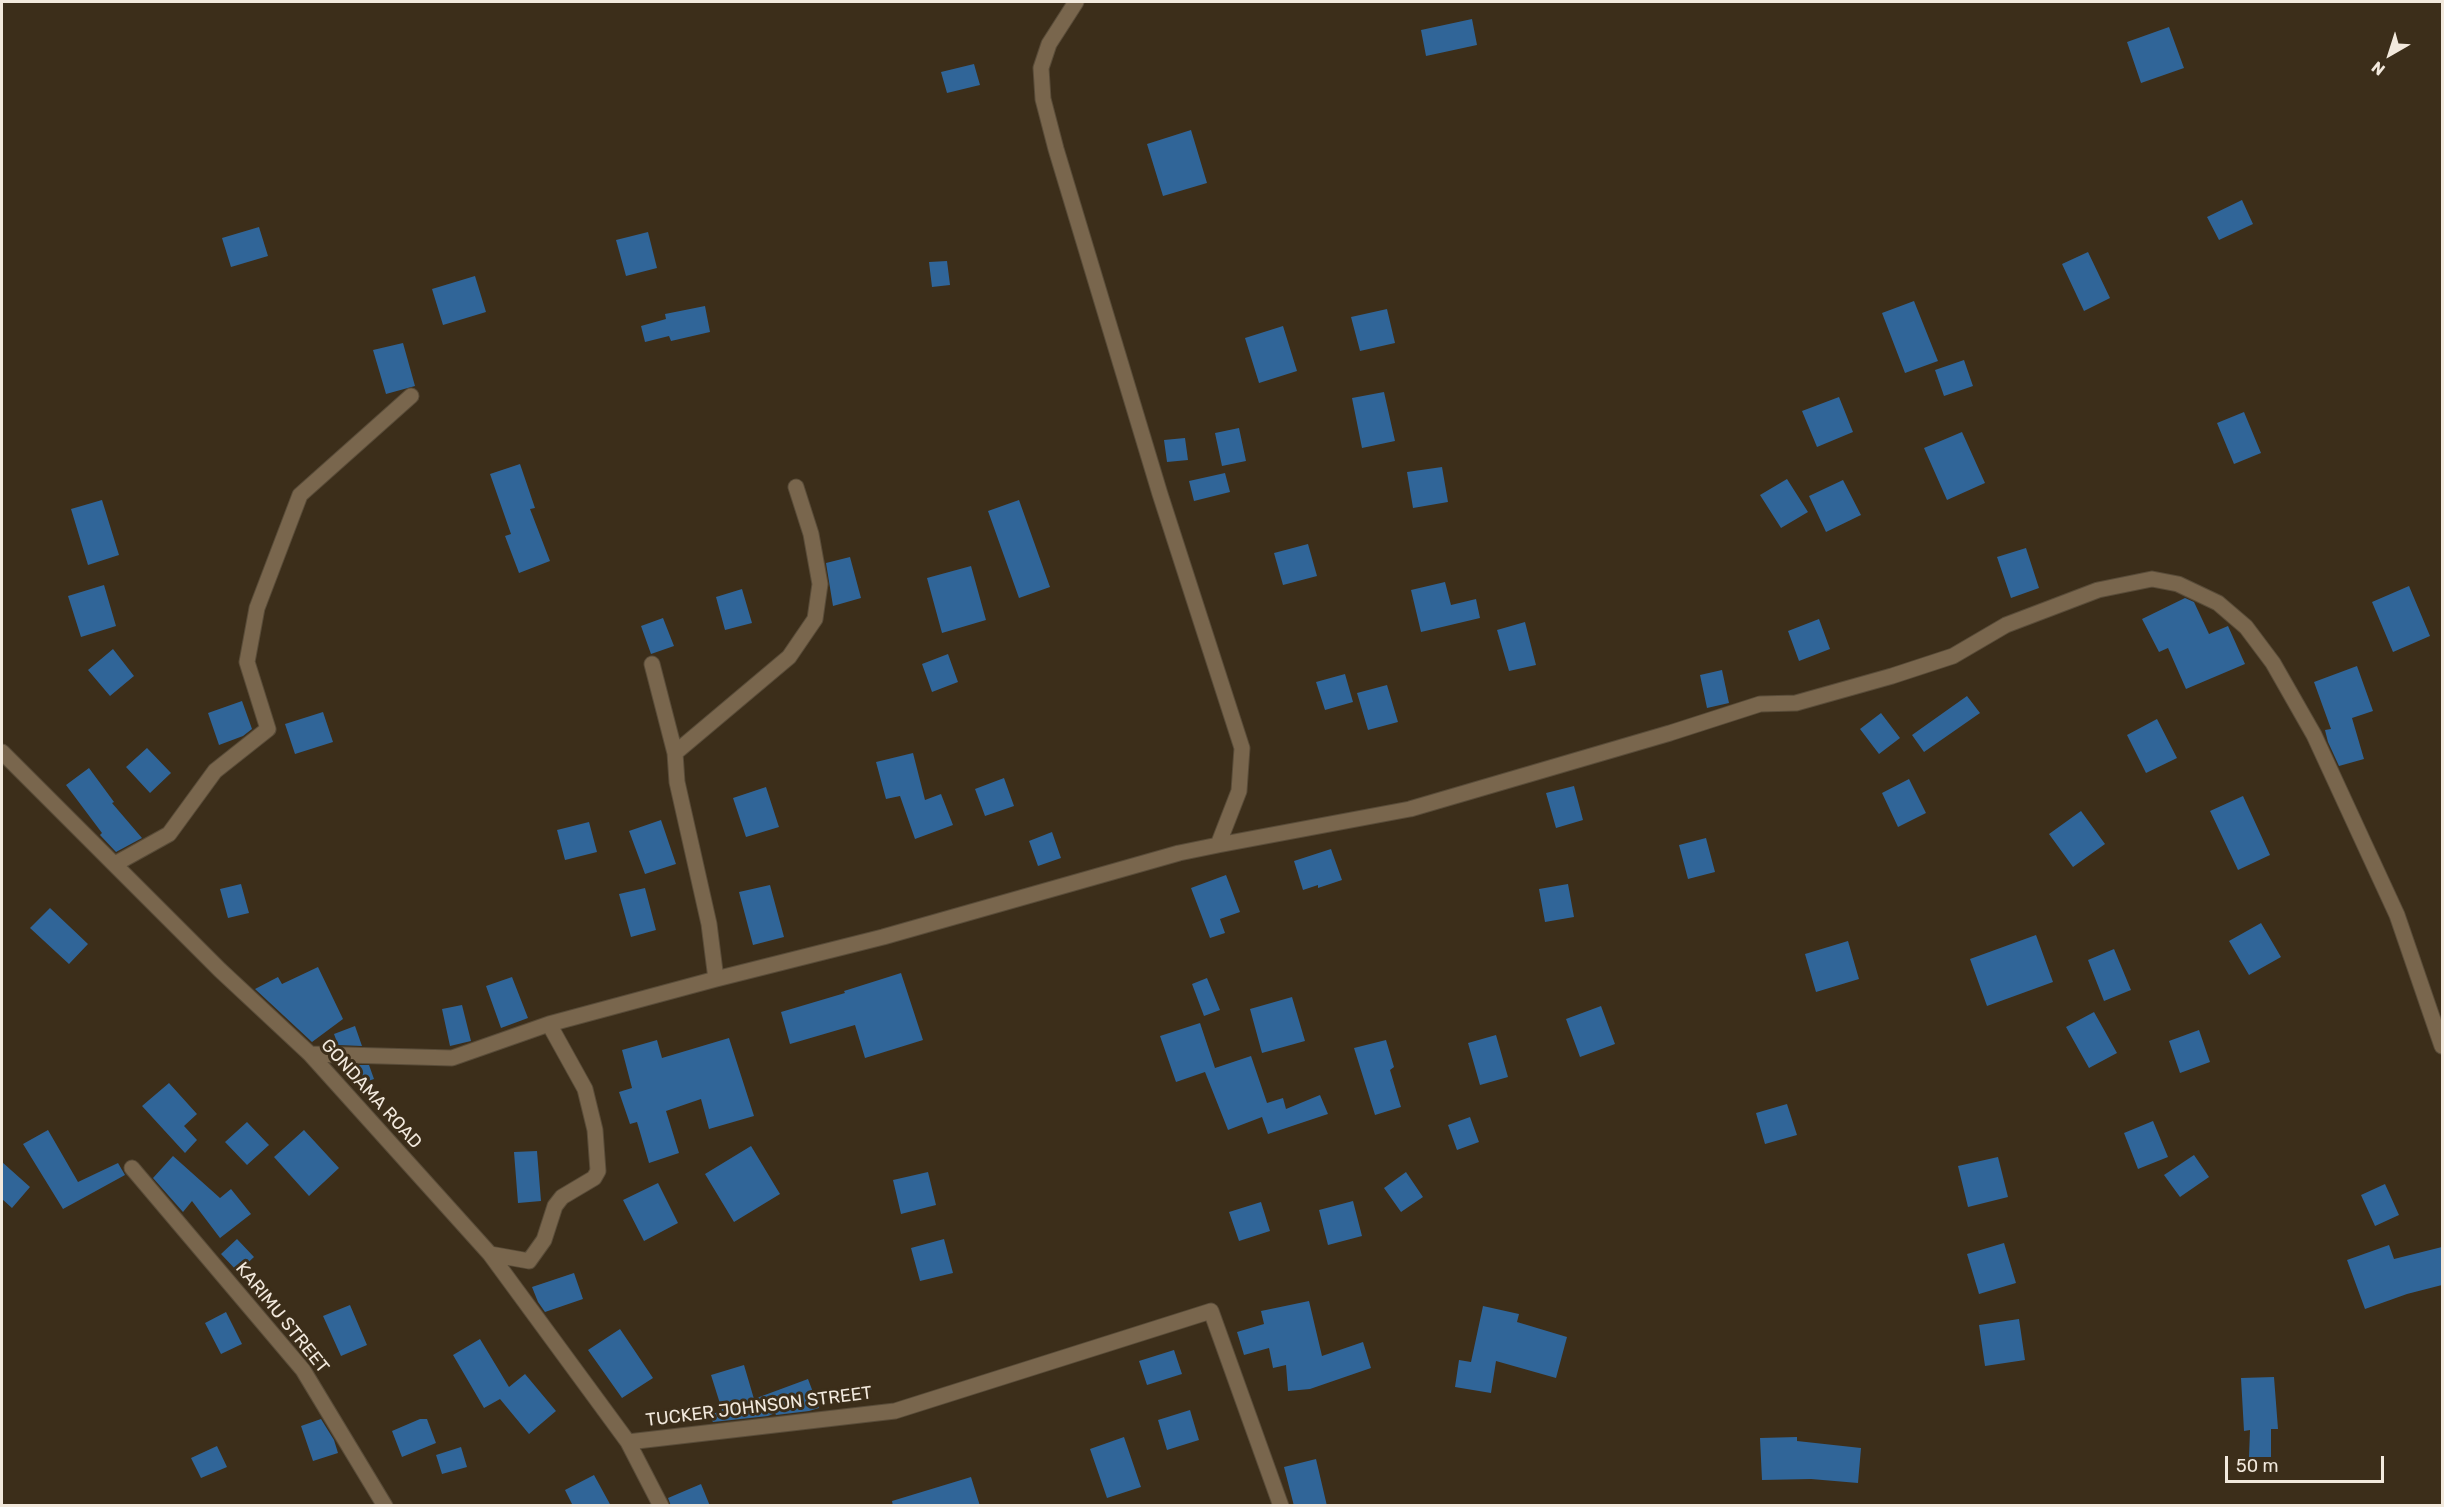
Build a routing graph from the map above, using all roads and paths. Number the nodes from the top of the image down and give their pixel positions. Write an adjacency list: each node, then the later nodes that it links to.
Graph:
1 (1076, 2): 7 (street)
2 (411, 396): 8 (street)
3 (796, 487): 6 (street)
4 (652, 664): 6 (street)
5 (2, 752): 8 (street, GONDAMA ROAD)
6 (675, 753): 9 (street)
7 (1218, 845): 9 (street); 11 (street)
8 (115, 864): 12 (street, GONDAMA ROAD)
9 (716, 979): 10 (street)
10 (549, 1024): 12 (street); 14 (street)
11 (2442, 1046)
12 (310, 1054): 14 (street, GONDAMA ROAD)
13 (132, 1168): 16 (street, KARIMU STREET)
14 (490, 1254): 15 (street, GONDAMA ROAD)
15 (628, 1442): 17 (street, GONDAMA ROAD); 18 (street, TUCKER JOHNSON STREET)
16 (386, 1506)
17 (660, 1506)
18 (1281, 1506)

